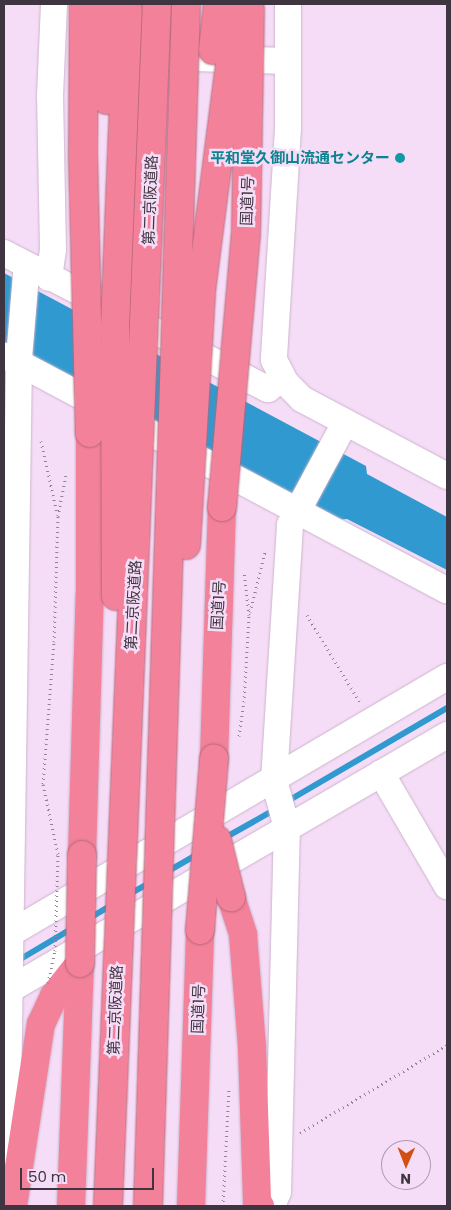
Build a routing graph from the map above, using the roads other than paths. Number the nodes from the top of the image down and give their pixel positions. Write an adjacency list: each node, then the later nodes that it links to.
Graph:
1 (54, 4): 11 (street)
2 (84, 4): 33 (highway, bridge)
3 (107, 4): 16 (highway, bridge)
4 (129, 4): 16 (highway, bridge)
5 (157, 4): 31 (highway, 第二京阪道路, bridge)
6 (186, 4): 30 (highway, 第二京阪道路, bridge)
7 (218, 4): 15 (highway, bridge)
8 (238, 4): 15 (highway, bridge)
9 (250, 4): 25 (highway, 国道1号, bridge)
10 (288, 4): 12 (street)
11 (53, 53): 12 (street); 14 (street)
12 (288, 61): 18 (street)
13 (4, 254): 14 (street)
14 (35, 273): 17 (street); 18 (street)
15 (201, 291): 30 (highway, bridge)
16 (114, 327): 31 (highway, bridge)
17 (14, 359): 21 (street); 32 (street)
18 (282, 378): 19 (street)
19 (345, 423): 20 (street); 21 (street)
20 (447, 476)
21 (298, 510): 22 (street); 27 (street)
22 (447, 590)
23 (447, 677): 27 (street)
24 (447, 735): 26 (street)
25 (214, 771): 40 (highway, 国道1号, bridge); 41 (highway, bridge)
26 (380, 773): 28 (street); 29 (street)
27 (275, 786): 28 (street); 32 (street)
28 (286, 824): 34 (street); 42 (street)
29 (447, 886)
30 (159, 911): 39 (highway, 第二京阪道路, bridge)
31 (118, 913): 38 (highway, 第二京阪道路, bridge)
32 (8, 937): 34 (street)
33 (80, 964): 36 (highway); 37 (highway)
34 (9, 987): 35 (street)
35 (4, 1155)
36 (13, 1206)
37 (71, 1206)
38 (108, 1206)
39 (148, 1206)
40 (191, 1206)
41 (260, 1206)
42 (272, 1206)

